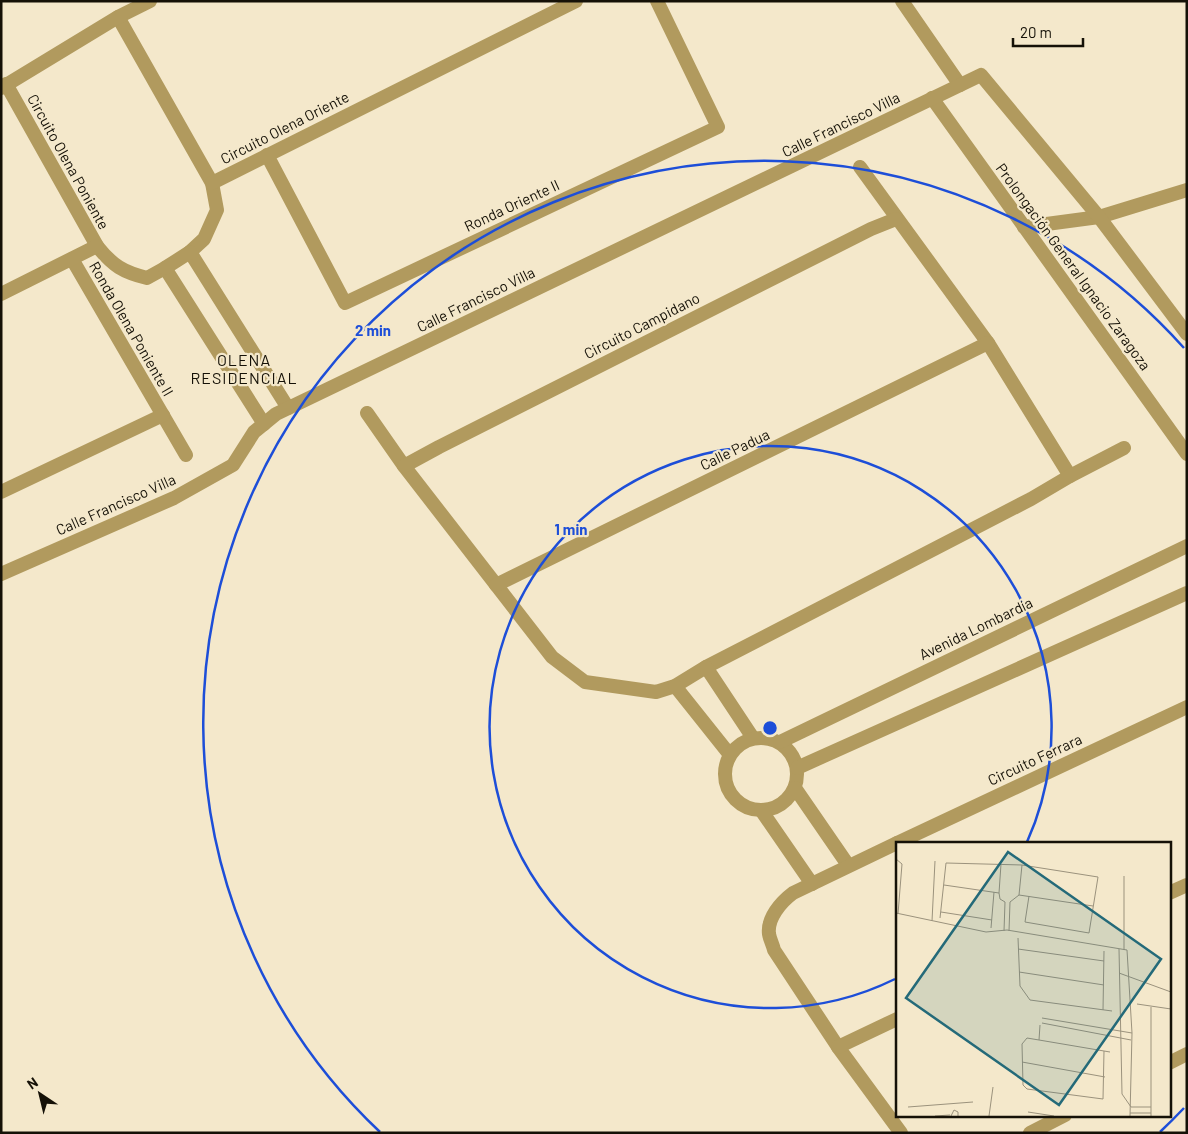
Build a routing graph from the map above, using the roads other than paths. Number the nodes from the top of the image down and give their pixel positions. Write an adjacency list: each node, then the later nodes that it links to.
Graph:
1 (150, 1): 5 (street)
2 (576, 1): 9 (street, Circuito Olena Oriente)
3 (657, 1): 9 (street, Ronda Oriente II)
4 (902, 1): 6 (street)
5 (118, 17): 7 (street); 11 (street, Circuito Olena Oriente)
6 (960, 85): 8 (street, Calle Francisco Villa); 13 (street, Calle Francisco Villa)
7 (4, 86): 16 (street, Circuito Olena Poniente)
8 (932, 98): 15 (street, Prolongación General Ignacio Zaragoza); 23 (street, Calle Francisco Villa)
9 (267, 155): 11 (street, Circuito Olena Oriente)
10 (860, 168): 14 (street)
11 (212, 183): 17 (street)
12 (1187, 190): 13 (street)
13 (1099, 217): 15 (street); 21 (street)
14 (896, 219): 22 (street); 30 (street, Circuito Campidano)
15 (1024, 227): 28 (street, Prolongación General Ignacio Zaragoza)
16 (96, 246): 18 (street, Circuito Olena Poniente); 19 (street)
17 (190, 252): 19 (street); 23 (street)
18 (72, 259): 20 (street, Circuito Olena Poniente); 25 (street, Ronda Olena Poniente II)
19 (165, 268): 26 (street)
20 (1, 294)
21 (1187, 334)
22 (988, 344): 31 (street); 35 (street, Calle Padua)
23 (288, 408): 26 (street, Calle Francisco Villa)
24 (367, 413): 30 (street)
25 (162, 415): 29 (street, Ronda Olena Poniente II); 32 (street, Ronda Olena Poniente II)
26 (264, 424): 34 (street, Calle Francisco Villa)
27 (1124, 448): 31 (street)
28 (1187, 454)
29 (186, 455)
30 (404, 466): 35 (street)
31 (1070, 476): 37 (street)
32 (1, 492)
33 (1187, 546): 41 (street, Avenida Lombardía)
34 (1, 574)
35 (496, 585): 38 (street)
36 (1187, 593): 43 (street)
37 (706, 667): 38 (street); 40 (street)
38 (675, 686): 42 (street)
39 (1187, 707): 46 (street, Circuito Ferrara)
40 (752, 738): 41 (street); 42 (street)
41 (780, 742): 43 (street)
42 (730, 755): 45 (street)
43 (797, 768): 44 (street)
44 (795, 788): 45 (street); 48 (street)
45 (761, 810): 49 (street)
46 (899, 842)
47 (896, 843): 48 (street, Circuito Ferrara)
48 (848, 866): 49 (street, Circuito Ferrara)
49 (812, 884): 53 (street, Circuito Ferrara)
50 (1187, 885): 51 (street)
51 (1170, 893)
52 (896, 1019): 53 (street)
53 (838, 1047): 57 (street, Circuito Ferrara)
54 (1187, 1054): 55 (street)
55 (1170, 1062)
56 (1063, 1116): 58 (street)
57 (901, 1133)
58 (1030, 1133)

